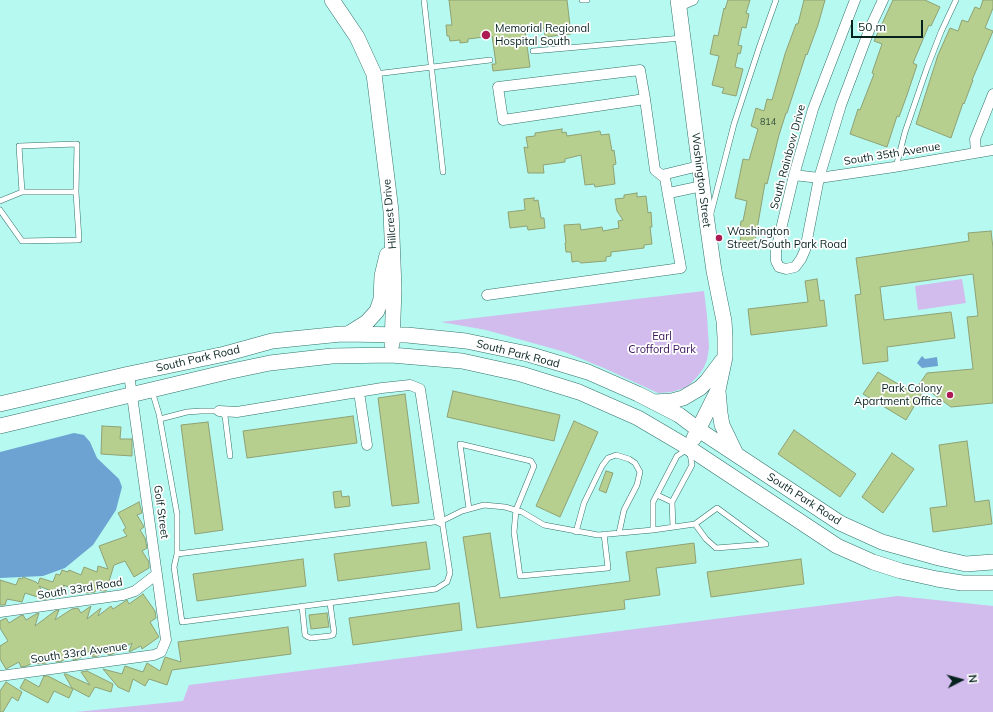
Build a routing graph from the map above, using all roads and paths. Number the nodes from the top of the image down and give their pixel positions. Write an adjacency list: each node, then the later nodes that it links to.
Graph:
1 (332, 0): 15 (street, Hillcrest Drive)
2 (424, 0): 14 (lane)
3 (582, 0): 4 (lane)
4 (587, 0)
5 (693, 0): 10 (street)
6 (776, 0): 32 (lane)
7 (855, 0): 24 (street, South Rainbow Drive)
8 (883, 0): 25 (street, South Rainbow Drive)
9 (956, 0): 21 (lane)
10 (679, 3): 11 (street, Washington Street)
11 (683, 38): 12 (lane); 20 (street, Washington Street)
12 (533, 51)
13 (490, 60): 14 (lane)
14 (432, 67): 15 (lane); 22 (lane)
15 (374, 74): 33 (street, Hillcrest Drive)
16 (993, 94): 19 (street)
17 (645, 100): 17 (street); 23 (street)
18 (993, 150): 19 (street, South 35th Avenue)
19 (976, 152): 21 (street, South 35th Avenue)
20 (700, 166): 23 (street); 26 (street, Washington Street)
21 (896, 166): 25 (street, South 35th Avenue)
22 (443, 172)
23 (662, 175): 29 (street)
24 (794, 175): 25 (street, South 35th Avenue); 25 (street, South Rainbow Drive)
25 (819, 178)
26 (702, 186): 29 (street); 32 (street, Washington Street)
27 (22, 192): 28 (lane); 28 (lane); 30 (lane)
28 (76, 192): 31 (lane)
29 (669, 193): 34 (street)
30 (0, 201)
31 (0, 210)
32 (707, 226): 38 (street, Washington Street)
33 (392, 235): 35 (street); 36 (street, Hillcrest Drive)
34 (487, 295)
35 (348, 334): 36 (street, South Park Road); 39 (street, South Park Road)
36 (392, 335): 37 (street, Hillcrest Drive); 44 (street, South Park Road)
37 (391, 354): 40 (street, South Park Road); 51 (street, South Park Road)
38 (725, 357): 41 (street, Washington Street); 44 (street)
39 (129, 374): 43 (street, Golf Street); 45 (street, South Park Road)
40 (152, 390): 43 (street, South Park Road); 47 (lane)
41 (718, 390): 49 (street, Washington Street); 52 (street)
42 (359, 392): 46 (street); 50 (street); 58 (street)
43 (132, 395): 48 (street, South Park Road); 67 (street, Golf Street)
44 (652, 402): 49 (street, South Park Road)
45 (0, 404)
46 (219, 411): 47 (lane); 53 (lane)
47 (160, 419): 65 (lane)
48 (0, 426)
49 (699, 430): 51 (street, Washington Street); 52 (street, South Park Road)
50 (366, 445)
51 (689, 448): 54 (lane); 55 (lane); 68 (street, South Park Road)
52 (737, 455): 66 (street, South Park Road)
53 (230, 456)
54 (657, 495): 55 (lane); 61 (lane)
55 (672, 502): 60 (lane)
56 (469, 509): 57 (lane); 57 (lane); 58 (lane)
57 (516, 510): 62 (lane); 64 (lane)
58 (441, 521): 65 (lane); 69 (lane)
59 (695, 524): 59 (lane); 60 (lane)
60 (673, 527): 61 (lane)
61 (653, 530): 63 (lane)
62 (576, 532): 63 (lane); 64 (lane)
63 (619, 533): 64 (lane)
64 (604, 534)
65 (177, 554): 70 (lane)
66 (993, 562)
67 (157, 574): 71 (street, South 33rd Road); 72 (street, Golf Street)
68 (993, 583)
69 (330, 603): 70 (lane); 70 (lane)
70 (302, 606)
71 (0, 612)
72 (161, 652): 73 (street, South 33rd Avenue)
73 (0, 676)

